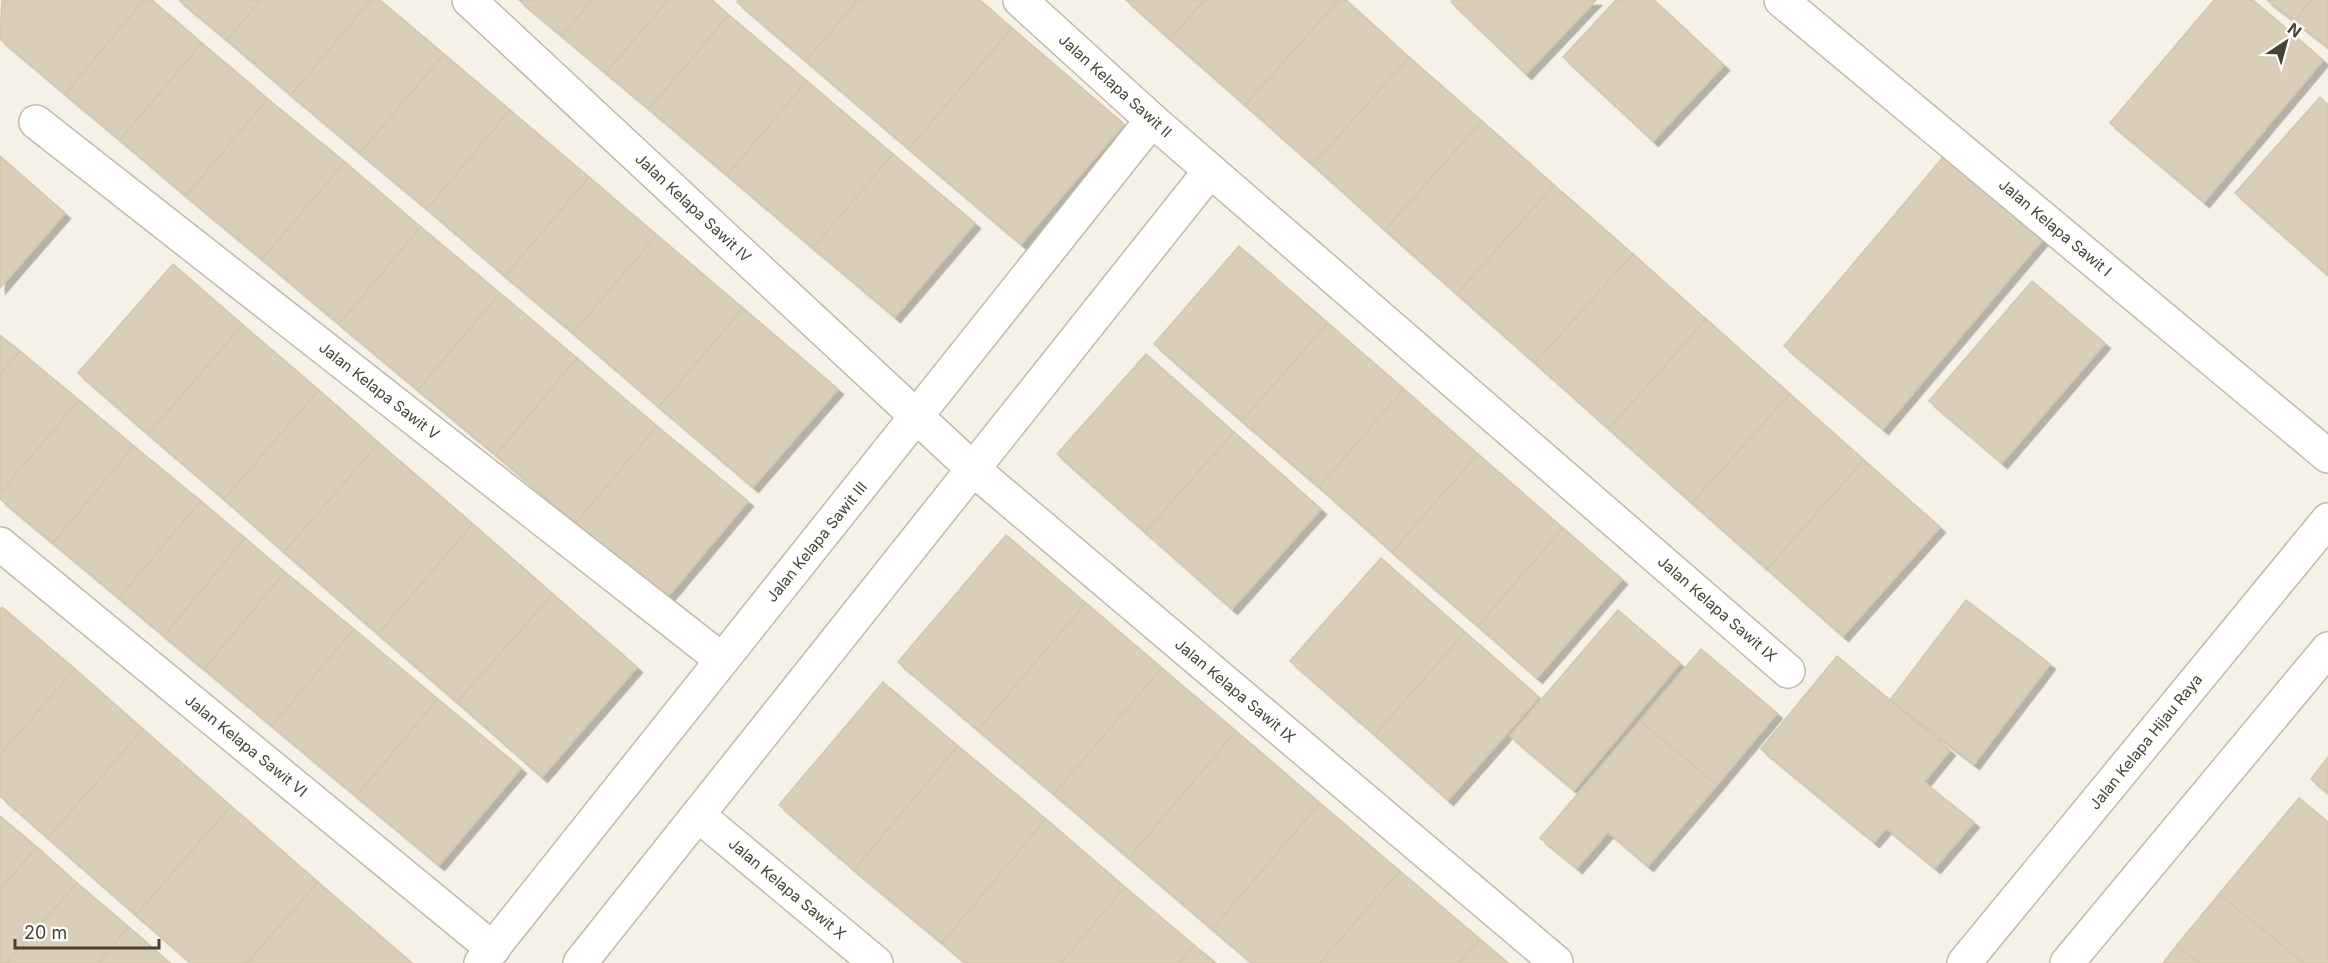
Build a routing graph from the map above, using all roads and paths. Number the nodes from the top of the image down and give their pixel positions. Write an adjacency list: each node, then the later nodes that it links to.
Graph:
1 (469, 0): 7 (street, Jalan Kelapa Sawit IV)
2 (1020, 0): 4 (street, Jalan Kelapa Sawit II)
3 (1781, 0): 8 (street, Jalan Kelapa Sawit I)
4 (1152, 120): 6 (street, Jalan Kelapa Sawit II); 7 (street, Jalan Kelapa Sawit III)
5 (36, 122): 13 (street, Jalan Kelapa Sawit V)
6 (1210, 171): 9 (street); 14 (street, Jalan Kelapa Sawit IX)
7 (917, 416): 9 (street, Jalan Kelapa Sawit IX); 13 (street, Jalan Kelapa Sawit III)
8 (2328, 456)
9 (973, 469): 15 (street); 17 (street, Jalan Kelapa Sawit IX)
10 (2328, 520): 20 (street, Jalan Kelapa Hijau Raya)
11 (0, 544): 16 (street, Jalan Kelapa Sawit VI)
12 (2328, 649): 21 (street)
13 (722, 660): 16 (street, Jalan Kelapa Sawit III)
14 (1788, 671)
15 (698, 815): 18 (street); 19 (street, Jalan Kelapa Sawit X)
16 (487, 956)
17 (1556, 962)
18 (580, 963)
19 (876, 963)
20 (1965, 963)
21 (2067, 963)

